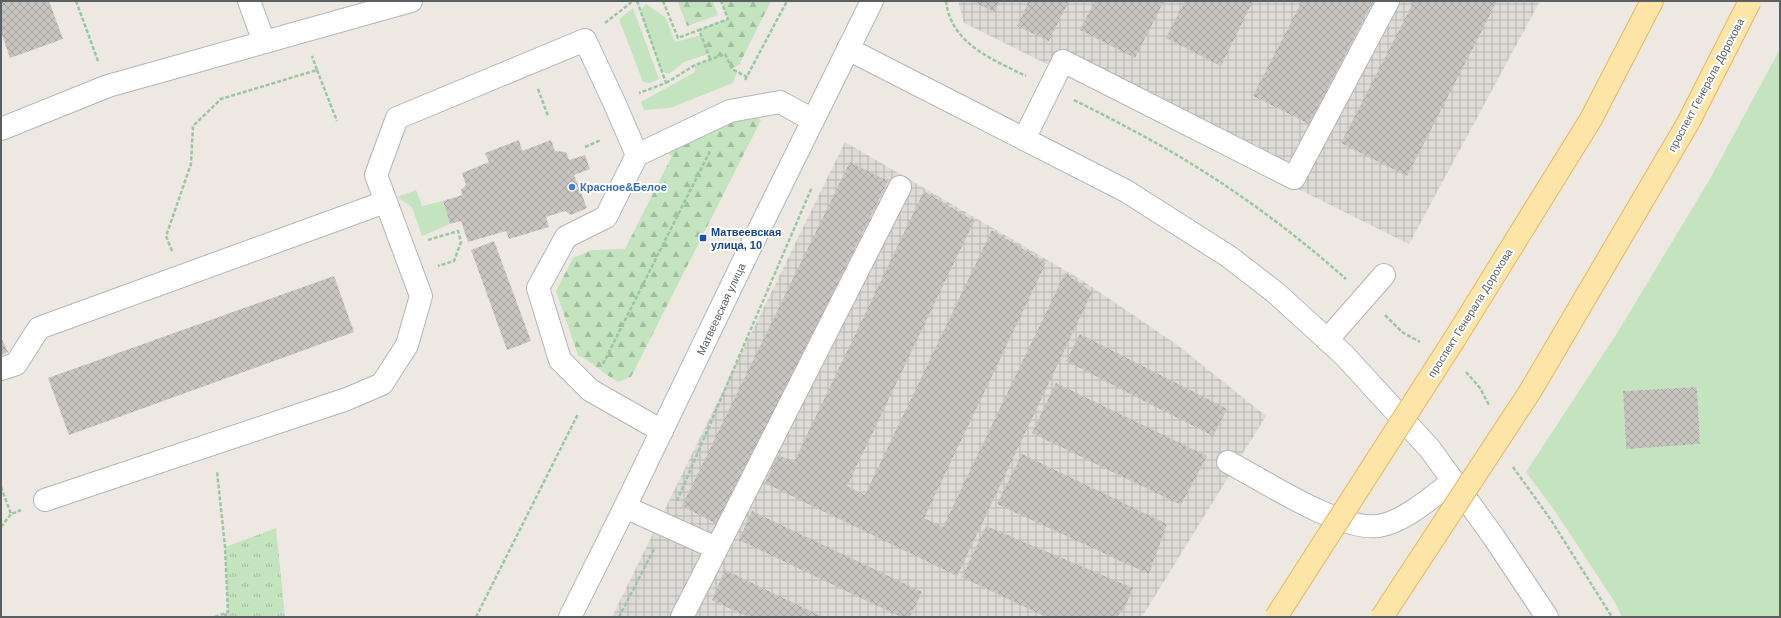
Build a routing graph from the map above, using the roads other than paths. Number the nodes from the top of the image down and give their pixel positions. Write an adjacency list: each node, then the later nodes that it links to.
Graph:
1 (249, 1): 7 (street)
2 (411, 1): 7 (street)
3 (872, 1): 8 (street, Матвеевская улица)
4 (1388, 1): 11 (street)
5 (1652, 1): 26 (main road, проспект Генерала Дорохова, bridge)
6 (1750, 1): 27 (main road, проспект Генерала Дорохова, bridge)
7 (264, 42): 10 (street)
8 (848, 49): 9 (street, Матвеевская улица); 11 (street)
9 (813, 120): 12 (street); 18 (street, Матвеевская улица)
10 (1, 129)
11 (1024, 139): 16 (street)
12 (636, 155): 14 (street); 18 (street)
13 (900, 187): 23 (street)
14 (385, 202): 17 (street); 21 (street)
15 (1384, 275): 16 (street)
16 (1327, 340): 20 (street)
17 (1, 369)
18 (662, 431): 22 (street, Матвеевская улица)
19 (1228, 462): 20 (street)
20 (1453, 481): 28 (street)
21 (45, 500)
22 (625, 507): 23 (street); 24 (street, Матвеевская улица)
23 (716, 548): 25 (street)
24 (570, 617)
25 (682, 617)
26 (1276, 617)
27 (1382, 617)
28 (1547, 617)

